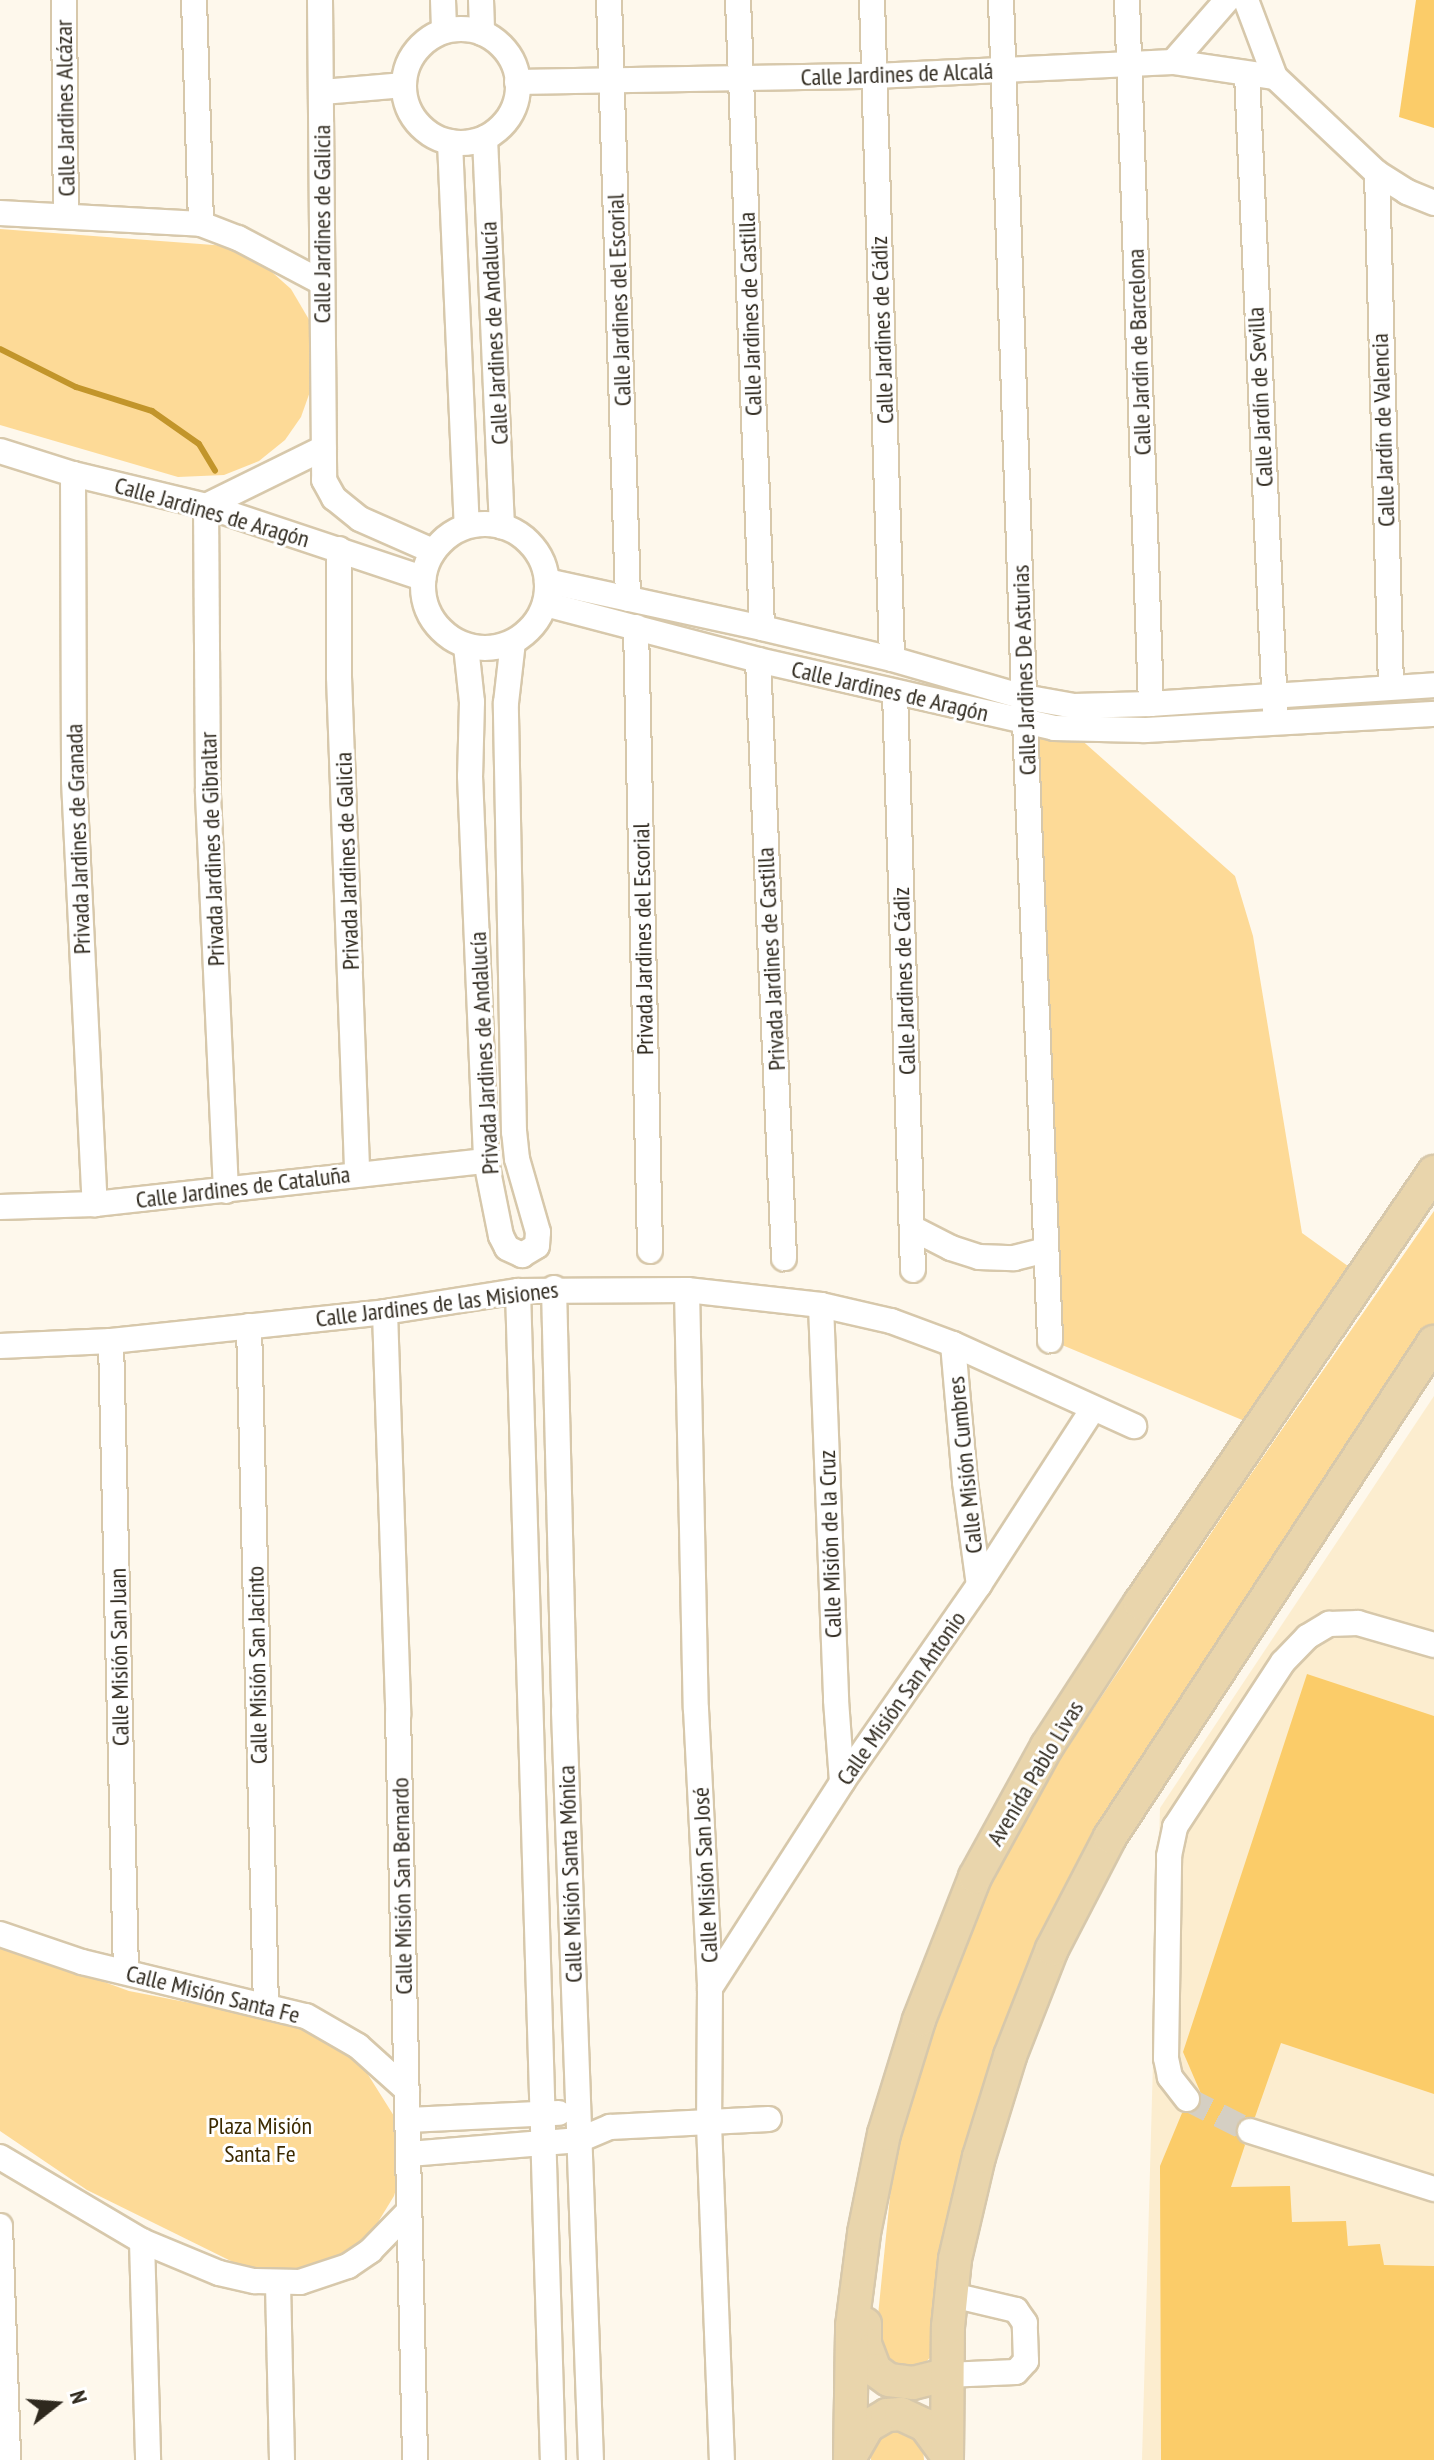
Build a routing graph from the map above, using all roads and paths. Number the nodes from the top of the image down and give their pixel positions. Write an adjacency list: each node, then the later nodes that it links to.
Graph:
1 (64, 0): 31 (street, Calle Jardines Alcázar)
2 (194, 0): 32 (street)
3 (320, 0): 25 (street, Calle Jardines de Galicia)
4 (443, 0): 13 (street)
5 (481, 0): 14 (street)
6 (609, 0): 21 (street, Calle Jardines del Escorial)
7 (738, 0): 22 (street, Calle Jardines de Castilla)
8 (872, 0): 19 (street, Calle Jardines de Cádiz)
9 (1001, 0): 17 (street, Calle Jardines De Asturias)
10 (1127, 0): 16 (street, Calle Jardín de Barcelona)
11 (1227, 0): 15 (street)
12 (1246, 0): 20 (street)
13 (444, 31): 14 (street); 24 (street)
14 (482, 33): 23 (street)
15 (1173, 62): 16 (street, Calle Jardines de Alcalá); 18 (street, Calle Jardines de Alcalá)
16 (1129, 65): 17 (street, Calle Jardines de Alcalá); 56 (street, Calle Jardín de Barcelona)
17 (1004, 71): 19 (street, Calle Jardines de Alcalá); 55 (street, Calle Jardines De Asturias)
18 (1247, 74): 20 (street, Calle Jardines de Alcalá); 54 (street, Calle Jardín de Sevilla)
19 (875, 76): 22 (street, Calle Jardines de Alcalá); 49 (street, Calle Jardines de Cádiz)
20 (1275, 77): 28 (street)
21 (612, 80): 22 (street, Calle Jardines de Alcalá); 23 (street, Calle Jardines de Alcalá); 44 (street, Calle Jardines del Escorial)
22 (741, 80): 46 (street, Calle Jardines de Castilla)
23 (517, 82): 26 (street)
24 (404, 85): 25 (street); 27 (street)
25 (323, 92): 33 (street, Calle Jardines de Galicia)
26 (485, 138): 27 (street); 39 (street, Calle Jardines de Andalucía)
27 (450, 142): 38 (street, Calle Jardines de Andalucía)
28 (1377, 173): 29 (street); 52 (street, Calle Jardín de Valencia)
29 (1434, 203)
30 (0, 213): 31 (street)
31 (66, 215): 32 (street)
32 (201, 224): 33 (street)
33 (321, 282): 34 (street, Calle Jardines de Galicia)
34 (324, 448): 37 (street); 41 (street, Calle Jardines de Galicia)
35 (0, 451): 36 (street, Calle Jardines de Aragón)
36 (73, 474): 37 (street, Calle Jardines de Aragón); 64 (street, Privada Jardines de Granada)
37 (206, 506): 40 (street, Calle Jardines de Aragón); 63 (street, Privada Jardines de Gibraltar)
38 (467, 526): 39 (street); 41 (street)
39 (502, 527): 43 (street)
40 (339, 549): 42 (street, Calle Jardines de Aragón); 62 (street, Privada Jardines de Galicia)
41 (433, 551): 42 (street)
42 (423, 578): 48 (street)
43 (546, 592): 44 (street, Calle Jardines de Aragón); 45 (street, Calle Jardines de Aragón); 47 (street)
44 (628, 599): 46 (street, Calle Jardines de Aragón)
45 (636, 627): 50 (street, Calle Jardines de Aragón); 68 (street, Privada Jardines del Escorial)
46 (762, 628): 49 (street, Calle Jardines de Aragón)
47 (513, 642): 48 (street); 60 (street, Privada Jardines de Andalucía)
48 (466, 646): 60 (street, Privada Jardines de Andalucía)
49 (892, 659): 55 (street, Calle Jardines de Aragón)
50 (758, 660): 53 (street, Calle Jardines de Aragón); 69 (street, Privada Jardines de Castilla)
51 (1434, 685): 52 (street, Calle Jardines de Aragón)
52 (1391, 687): 54 (street, Calle Jardines de Aragón)
53 (895, 692): 59 (street, Calle Jardines de Aragón); 66 (street, Calle Jardines de Cádiz)
54 (1274, 694): 56 (street, Calle Jardines de Aragón); 58 (street, Calle Jardín de Sevilla)
55 (1024, 697): 56 (street, Calle Jardines de Aragón); 59 (street, Calle Jardines De Asturias)
56 (1151, 704)
57 (1434, 714): 58 (street, Calle Jardines de Aragón)
58 (1276, 720): 59 (street, Calle Jardines de Aragón)
59 (1026, 724): 67 (street, Calle Jardines De Asturias)
60 (486, 1161): 62 (street, Calle Jardines de Cataluña)
61 (1434, 1172): 109 (main road, Avenida Pablo Livas)
62 (357, 1173): 63 (street, Calle Jardines de Cataluña)
63 (226, 1191): 64 (street, Calle Jardines de Cataluña)
64 (95, 1204): 65 (street, Calle Jardines de Cataluña)
65 (0, 1207)
66 (912, 1228): 67 (street); 70 (street, Calle Jardines de Cádiz)
67 (1046, 1250): 77 (street, Calle Jardines De Asturias)
68 (650, 1251)
69 (784, 1258)
70 (913, 1270)
71 (554, 1288): 72 (street, Calle Jardines de las Misiones); 73 (street, Calle Jardines de las Misiones); 86 (street, Calle Misión Santa Mónica)
72 (687, 1290): 74 (street, Calle Jardines de las Misiones); 91 (street, Calle Misión San José)
73 (518, 1291): 75 (street, Calle Jardines de las Misiones); 87 (street, Calle Misión Santa Mónica)
74 (821, 1305): 80 (street, Calle Jardines de las Misiones); 88 (street, Calle Misión de la Cruz)
75 (385, 1312): 76 (street, Calle Jardines de las Misiones); 93 (street, Calle Misión San Bernardo)
76 (249, 1326): 78 (street, Calle Jardines de las Misiones); 92 (street, Calle Misión San Jacinto)
77 (1050, 1340)
78 (111, 1341): 81 (street, Calle Jardines de las Misiones); 90 (street, Calle Misión San Juan)
79 (1434, 1342): 112 (main road)
80 (953, 1344): 82 (street, Calle Jardines de las Misiones); 84 (street, Calle Misión Cumbres)
81 (0, 1346)
82 (1093, 1409): 83 (street, Calle Jardines de las Misiones); 84 (street, Calle Misión San Antonio)
83 (1134, 1426)
84 (979, 1585): 88 (street, Calle Misión San Antonio)
85 (1434, 1645): 94 (street)
86 (564, 1711): 87 (street); 96 (street, Calle Misión Santa Mónica)
87 (530, 1712): 95 (street, Calle Misión Santa Mónica)
88 (842, 1782): 91 (street, Calle Misión San Antonio)
89 (0, 1934): 90 (street, Calle Misión Santa Fe)
90 (126, 1972): 92 (street, Calle Misión Santa Fe)
91 (710, 1988): 99 (street, Calle Misión San José)
92 (266, 2005): 93 (street, Calle Misión Santa Fe)
93 (407, 2090): 98 (street, Calle Misión San Bernardo)
94 (1187, 2099)
95 (544, 2113): 96 (street); 98 (street); 103 (street, Calle Misión Santa Mónica)
96 (578, 2113): 100 (street); 102 (street, Calle Misión Santa Mónica)
97 (769, 2119): 99 (street)
98 (408, 2120): 104 (street, Calle Misión San Bernardo)
99 (709, 2124): 100 (street); 122 (street, Calle Misión San José)
100 (610, 2127): 102 (street)
101 (1250, 2131): 106 (street)
102 (579, 2140): 103 (street); 121 (street, Calle Misión Santa Mónica)
103 (545, 2143): 104 (street); 120 (street, Calle Misión Santa Mónica)
104 (409, 2154): 107 (street, Calle Misión San Bernardo)
105 (0, 2157): 110 (street)
106 (1434, 2189)
107 (407, 2213): 111 (street); 119 (street, Calle Misión San Bernardo)
108 (0, 2226): 116 (street)
109 (864, 2233): 113 (main road); 114 (main road, Avenida Pablo Livas)
110 (142, 2241): 111 (street); 117 (street)
111 (278, 2284): 118 (street)
112 (952, 2295): 113 (main road); 113 (street)
113 (946, 2375): 115 (main road)
114 (850, 2458): 115 (main road)
115 (947, 2458)
116 (8, 2460)
117 (148, 2460)
118 (282, 2460)
119 (415, 2460)
120 (553, 2460)
121 (591, 2460)
122 (722, 2460)

